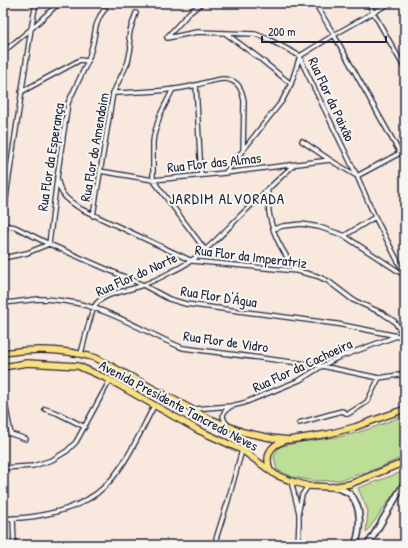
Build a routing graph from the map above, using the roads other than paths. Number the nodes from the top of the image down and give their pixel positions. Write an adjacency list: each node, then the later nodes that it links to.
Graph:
1 (36, 3): 10 (street)
2 (59, 3): 10 (street)
3 (202, 3): 11 (street, Rua Flor da Paixão)
4 (315, 3): 12 (street)
5 (368, 3): 9 (street)
6 (390, 3): 9 (street)
7 (105, 9): 15 (street, Rua Flor da Esperança)
8 (136, 13): 21 (street, Rua Flor do Amendoim)
9 (374, 13): 12 (street); 16 (street)
10 (31, 29): 13 (street); 20 (street)
11 (224, 33): 14 (street, Rua Flor da Paixão); 17 (street)
12 (334, 34): 14 (street); 25 (street)
13 (3, 52)
14 (300, 56): 17 (street); 32 (street, Rua Flor da Paixão)
15 (88, 61): 20 (street); 33 (street, Rua Flor da Esperança)
16 (405, 69)
17 (291, 84): 24 (street)
18 (196, 85): 19 (street); 24 (street); 31 (street)
19 (173, 89): 21 (street); 34 (street)
20 (21, 92): 37 (street)
21 (113, 93): 29 (street, Rua Flor do Amendoim)
22 (302, 141): 27 (street)
23 (405, 149): 25 (street)
24 (243, 151): 30 (street)
25 (400, 153): 26 (street); 32 (street)
26 (405, 153)
27 (330, 160): 28 (street, Rua Flor das Almas); 32 (street)
28 (294, 164): 30 (street, Rua Flor das Almas); 36 (street, Rua Flor do Norte)
29 (100, 171): 34 (street, Rua Flor das Almas); 38 (street, Rua Flor do Amendoim)
30 (225, 173): 31 (street, Rua Flor das Almas)
31 (201, 175): 34 (street, Rua Flor das Almas)
32 (357, 176): 39 (street, Rua Flor da Paixão)
33 (57, 178): 38 (street, Rua Flor da Imperatriz); 43 (street, Rua Flor da Esperança)
34 (153, 180): 44 (street)
35 (3, 186): 37 (street)
36 (268, 188): 41 (street); 44 (street, Rua Flor do Norte)
37 (7, 190): 40 (street)
38 (93, 216): 46 (street, Rua Flor da Imperatriz)
39 (375, 217): 42 (street); 48 (street, Rua Flor da Paixão)
40 (3, 225): 43 (street, Rua Flor D'Água)
41 (273, 229): 42 (street); 47 (street)
42 (344, 236): 48 (street)
43 (49, 244): 45 (street); 49 (street, Rua Flor D'Água)
44 (206, 250): 46 (street, Rua Flor do Norte)
45 (3, 258)
46 (192, 261): 47 (street, Rua Flor da Imperatriz); 49 (street, Rua Flor do Norte)
47 (297, 270): 52 (street, Rua Flor da Imperatriz)
48 (405, 275)
49 (143, 285): 51 (street, Rua Flor do Norte); 53 (street, Rua Flor D'Água)
50 (3, 303): 51 (street, Rua Flor de Vidro)
51 (93, 308): 55 (street); 56 (street, Rua Flor de Vidro)
52 (404, 334): 53 (street, Rua Flor da Cachoeira)
53 (398, 336): 56 (street, Rua Flor da Cachoeira)
54 (3, 353): 55 (main road, Avenida Presidente Tancredo Neves)
55 (81, 353): 66 (main road, Avenida Presidente Tancredo Neves)
56 (322, 366): 59 (street, Rua Flor de Vidro); 63 (street, Rua Flor da Cachoeira)
57 (3, 367): 60 (main road, Avenida Presidente Tancredo Neves)
58 (405, 374): 59 (street, Rua Flor de Vidro)
59 (379, 378): 67 (street)
60 (110, 380): 62 (main road, Avenida Presidente Tancredo Neves); 68 (street)
61 (3, 392): 71 (street)
62 (154, 406): 74 (main road, Avenida Presidente Tancredo Neves); 83 (street)
63 (230, 406): 66 (street, Rua Flor da Cachoeira); 69 (street)
64 (405, 408): 73 (main road, Avenida Presidente Tancredo Neves)
65 (45, 409): 68 (street)
66 (191, 410): 69 (main road, Avenida Presidente Tancredo Neves)
67 (299, 423)
68 (85, 427): 76 (street)
69 (230, 428): 73 (main road, Avenida Presidente Tancredo Neves)
70 (3, 433): 71 (street)
71 (11, 434): 72 (street)
72 (26, 439)
73 (289, 440): 77 (main road)
74 (242, 450): 77 (main road, Avenida Presidente Tancredo Neves); 86 (street)
75 (405, 462): 81 (main road, Avenida Presidente Tancredo Neves)
76 (3, 468)
77 (270, 471): 78 (main road, Avenida Presidente Tancredo Neves)
78 (291, 481): 80 (main road, Avenida Presidente Tancredo Neves); 82 (street)
79 (405, 482): 89 (main road)
80 (308, 486): 81 (main road, Avenida Presidente Tancredo Neves); 82 (street)
81 (331, 487): 88 (main road)
82 (299, 513): 87 (street)
83 (13, 518): 84 (street); 85 (street)
84 (3, 519)
85 (14, 545)
86 (214, 545)
87 (298, 545)
88 (355, 545)
89 (368, 545)

